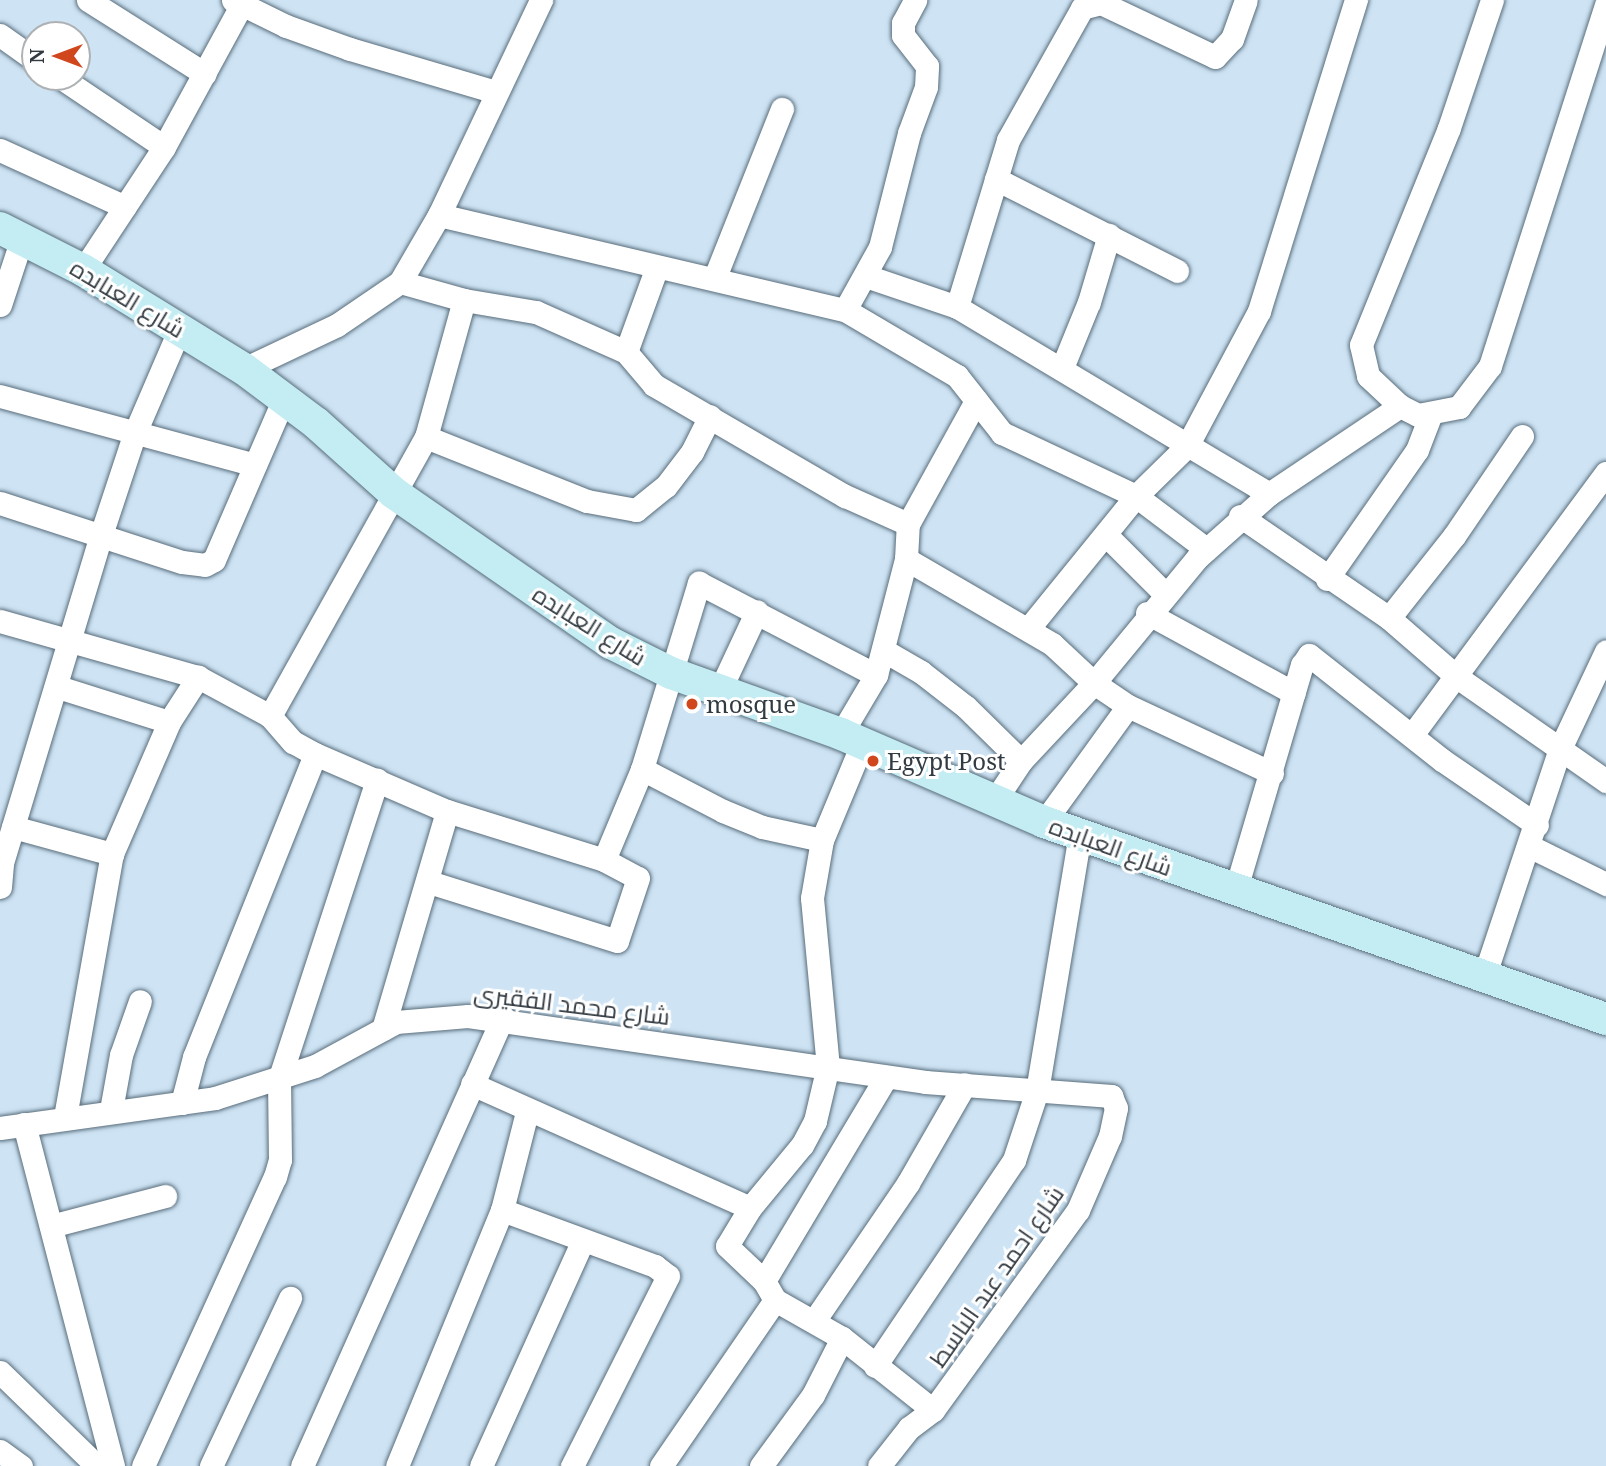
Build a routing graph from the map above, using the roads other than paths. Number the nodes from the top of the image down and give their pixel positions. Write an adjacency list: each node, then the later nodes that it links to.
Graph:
1 (88, 0): 11 (street)
2 (541, 0): 13 (street)
3 (915, 0): 25 (street)
4 (1246, 0): 17 (street)
5 (1356, 0): 45 (street)
6 (1492, 0): 39 (street)
7 (239, 2): 11 (street); 13 (street)
8 (1606, 4): 40 (street)
9 (0, 35): 10 (street)
10 (21, 50)
11 (205, 74): 15 (street)
12 (81, 91): 15 (street)
13 (496, 92): 19 (street)
14 (782, 109): 26 (street)
15 (164, 147): 18 (street)
16 (0, 150): 18 (street)
17 (996, 179): 21 (street); 30 (street)
18 (125, 208): 23 (street)
19 (439, 215): 22 (street); 27 (street)
20 (11, 233): 23 (street, شارع العبابده); 29 (street)
21 (1109, 235): 24 (street); 34 (street)
22 (657, 267): 26 (street); 33 (street)
23 (83, 271): 32 (street, شارع العبابده)
24 (1177, 271)
25 (866, 276): 30 (street); 31 (street)
26 (715, 277): 31 (street)
27 (400, 282): 28 (street); 35 (street)
28 (464, 300): 33 (street); 44 (street)
29 (0, 305)
30 (957, 307): 34 (street)
31 (845, 310): 38 (street)
32 (180, 328): 35 (street, شارع العبابده); 42 (street)
33 (626, 352): 41 (street)
34 (1062, 368): 45 (street)
35 (244, 369): 37 (street, شارع العبابده)
36 (0, 396): 42 (street)
37 (284, 398): 46 (street); 48 (street, شارع العبابده)
38 (976, 401): 50 (street); 53 (street)
39 (1400, 406): 40 (street); 49 (street)
40 (1431, 414): 58 (street)
41 (710, 416): 44 (street); 53 (street)
42 (134, 435): 46 (street); 54 (street)
43 (1522, 436): 62 (street)
44 (426, 437): 48 (street)
45 (1187, 446): 49 (street); 50 (street)
46 (255, 465): 54 (street)
47 (1606, 473): 71 (street)
48 (394, 493): 68 (street, شارع العبابده); 77 (street)
49 (1269, 494): 52 (street)
50 (1136, 496): 55 (street); 56 (street)
51 (0, 503): 54 (street)
52 (1240, 516): 56 (street); 58 (street)
53 (908, 524): 57 (street)
54 (101, 535): 65 (street)
55 (1107, 536): 59 (street); 64 (street)
56 (1206, 549): 59 (street)
57 (906, 559): 64 (street); 66 (street)
58 (1328, 579): 62 (street)
59 (1165, 594): 61 (street)
60 (757, 611): 68 (street); 69 (street); 74 (street)
61 (1147, 613): 72 (street); 75 (street)
62 (1389, 618): 71 (street)
63 (0, 621): 65 (street)
64 (1028, 629): 72 (street)
65 (69, 638): 70 (street); 73 (street)
66 (883, 650): 69 (street); 83 (street)
67 (1606, 651): 81 (street)
68 (671, 673): 74 (street, شارع العبابده); 84 (street)
69 (876, 675): 80 (street)
70 (198, 677): 77 (street); 78 (street)
71 (1457, 677): 79 (street); 81 (street)
72 (1094, 683): 76 (street); 83 (street)
73 (58, 687): 78 (street); 91 (street)
74 (719, 692): 80 (street, شارع العبابده)
75 (1294, 693): 79 (street); 85 (street)
76 (1128, 706): 85 (street); 90 (street)
77 (270, 716): 82 (street)
78 (169, 722): 95 (street)
79 (1412, 736): 93 (street)
80 (851, 739): 88 (street, شارع العبابده); 94 (street)
81 (1559, 751): 87 (street); 93 (street)
82 (315, 754): 86 (street); 113 (street)
83 (1021, 761): 88 (street)
84 (642, 769): 94 (street); 96 (street)
85 (1272, 773): 100 (street)
86 (377, 780): 89 (street); 108 (street)
87 (1606, 781)
88 (993, 803): 90 (street, شارع العبابده)
89 (447, 811): 96 (street); 97 (street)
90 (1044, 822): 92 (street, شارع العبابده)
91 (13, 827): 95 (street); 99 (street)
92 (1080, 835): 100 (street, شارع العبابده); 111 (street)
93 (1534, 836): 98 (street); 101 (street)
94 (822, 840): 106 (street)
95 (113, 854): 116 (street)
96 (604, 860): 97 (street)
97 (429, 882): 105 (street)
98 (1606, 884)
99 (0, 887)
100 (1236, 892): 101 (street, شارع العبابده)
101 (1484, 977): 104 (street, شارع العبابده)
102 (140, 1001): 114 (street)
103 (503, 1017): 105 (street, شارع محمد الفقيرى); 106 (street, شارع محمد الفقيرى); 109 (street)
104 (1606, 1019)
105 (383, 1029): 108 (street, شارع محمد الفقيرى)
106 (828, 1066): 107 (street, شارع محمد الفقيرى); 120 (street)
107 (886, 1077): 110 (street, شارع محمد الفقيرى); 124 (street)
108 (279, 1080): 113 (street, شارع محمد الفقيرى); 135 (street)
109 (472, 1084): 115 (street); 137 (street)
110 (965, 1084): 111 (street, شارع محمد الفقيرى); 126 (street)
111 (1037, 1091): 112 (street, شارع محمد الفقيرى); 128 (street)
112 (1111, 1096): 130 (street, شارع احمد عبد الباسط)
113 (182, 1103): 114 (street, شارع محمد الفقيرى)
114 (111, 1110): 116 (street, شارع محمد الفقيرى)
115 (527, 1112): 120 (street); 121 (street)
116 (65, 1117): 117 (street, شارع محمد الفقيرى)
117 (24, 1124): 118 (street, شارع محمد الفقيرى); 122 (street)
118 (0, 1128)
119 (165, 1196): 122 (street)
120 (750, 1208): 124 (street)
121 (502, 1210): 123 (street); 138 (street)
122 (51, 1226): 134 (street)
123 (582, 1242): 139 (street); 140 (street)
124 (769, 1290): 126 (street); 141 (street)
125 (290, 1298): 136 (street)
126 (814, 1321): 127 (street)
127 (842, 1339): 128 (street); 142 (street)
128 (875, 1366): 130 (street)
129 (0, 1373): 133 (street)
130 (933, 1410): 143 (street, شارع احمد عبد الباسط)
131 (0, 1451): 132 (street)
132 (21, 1466)
133 (97, 1466)
134 (113, 1466)
135 (143, 1466)
136 (211, 1466)
137 (302, 1466)
138 (397, 1466)
139 (481, 1466)
140 (572, 1466)
141 (661, 1466)
142 (761, 1466)
143 (879, 1466)

